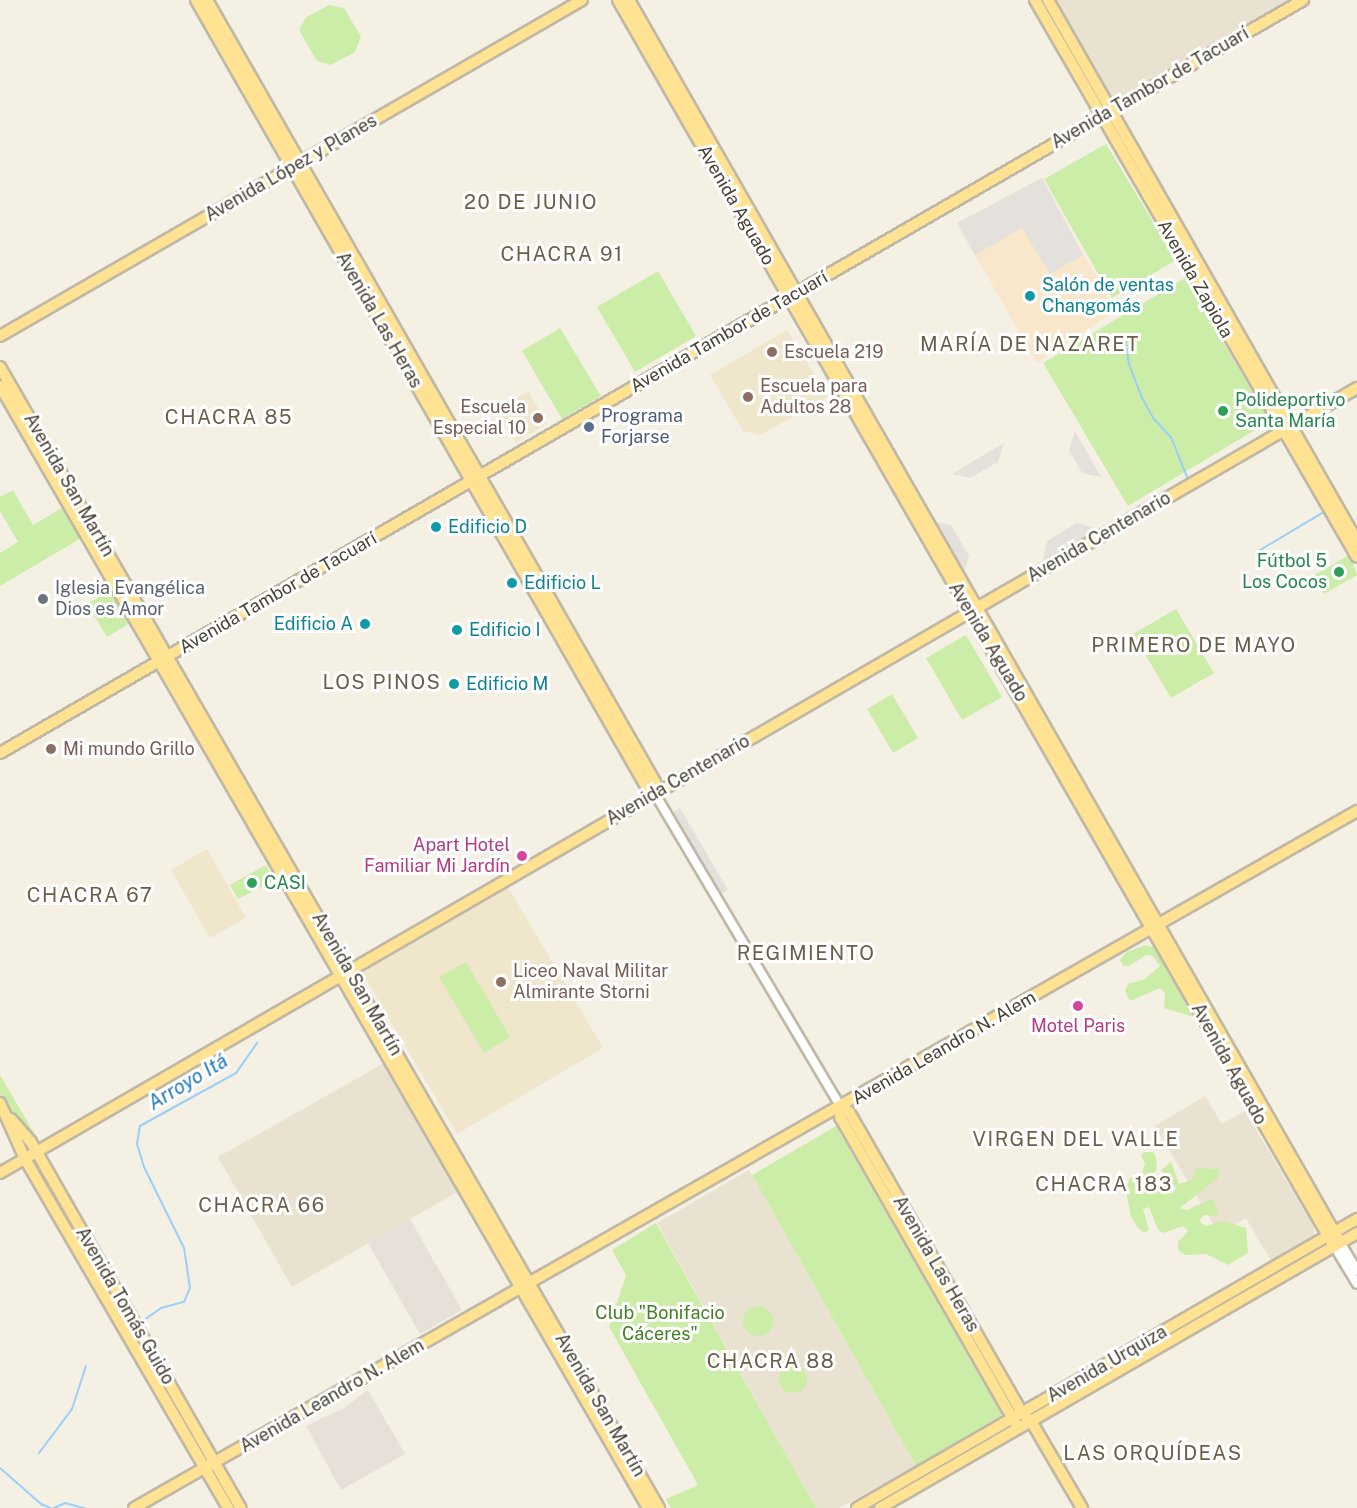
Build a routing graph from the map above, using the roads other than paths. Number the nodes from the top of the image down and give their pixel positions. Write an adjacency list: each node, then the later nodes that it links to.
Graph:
1 (196, 0): 10 (main road, Avenida Las Heras)
2 (207, 0): 10 (main road, Avenida Las Heras)
3 (582, 0): 10 (main road, Avenida López y Planes)
4 (618, 0): 11 (main road, Avenida Aguado)
5 (629, 0): 11 (main road, Avenida Aguado)
6 (1035, 0): 9 (main road, Avenida Zapiola)
7 (1048, 0): 9 (main road, Avenida Zapiola)
8 (1303, 0): 9 (main road, Avenida Tambor de Tacuarí)
9 (1106, 114): 11 (main road, Avenida Tambor de Tacuarí); 16 (main road, Avenida Zapiola)
10 (296, 165): 12 (main road, Avenida López y Planes); 17 (main road, Avenida Las Heras)
11 (792, 295): 17 (main road, Avenida Tambor de Tacuarí); 20 (main road, Avenida Aguado)
12 (0, 336)
13 (0, 367): 21 (main road, Avenida San Martín)
14 (0, 386): 21 (main road, Avenida San Martín)
15 (1357, 388): 16 (main road, Avenida Centenario)
16 (1287, 429): 18 (main road, Avenida Zapiola); 19 (main road, Avenida Zapiola); 20 (main road, Avenida Centenario)
17 (476, 478): 21 (main road, Avenida Tambor de Tacuarí); 23 (main road, Avenida Las Heras)
18 (1357, 541)
19 (1357, 557)
20 (974, 609): 23 (main road, Avenida Centenario); 25 (main road, Avenida Aguado)
21 (164, 659): 22 (main road, Avenida Tambor de Tacuarí); 26 (main road, Avenida San Martín)
22 (0, 753)
23 (655, 794): 26 (main road, Avenida Centenario); 28 (street, Avenida Las Heras)
24 (1357, 811): 25 (main road, Avenida Leandro N. Alem)
25 (1155, 927): 28 (main road, Avenida Leandro N. Alem); 34 (main road, Avenida Aguado)
26 (344, 972): 29 (main road, Avenida Centenario); 37 (main road, Avenida San Martín)
27 (1, 1106): 29 (main road, Avenida Tomás Guido); 30 (main road, Avenida Tomás Guido)
28 (841, 1107): 37 (main road, Avenida Leandro N. Alem); 38 (main road, Avenida Las Heras)
29 (36, 1152): 30 (main road, Avenida Centenario); 40 (main road, Avenida Tomás Guido)
30 (26, 1159): 31 (main road, Avenida Centenario); 40 (main road, Avenida Tomás Guido)
31 (0, 1173)
32 (1357, 1219): 34 (main road, Avenida Urquiza)
33 (1357, 1233): 34 (main road, Avenida Urquiza)
34 (1334, 1239): 35 (street, Avenida Aguado); 36 (street, Avenida Aguado); 38 (main road, Avenida Urquiza); 39 (main road, Avenida Urquiza)
35 (1357, 1270)
36 (1357, 1284)
37 (525, 1289): 40 (main road, Avenida Leandro N. Alem); 45 (main road, Avenida San Martín); 46 (main road, Avenida San Martín)
38 (1017, 1420): 39 (main road, Avenida Las Heras); 47 (main road, Avenida Urquiza); 48 (main road, Avenida Urquiza)
39 (1031, 1421): 49 (main road, Avenida Las Heras)
40 (211, 1468): 41 (main road, Avenida Leandro N. Alem); 42 (main road, Avenida Leandro N. Alem); 43 (main road, Avenida Tomás Guido); 44 (main road, Avenida Tomás Guido)
41 (134, 1508)
42 (148, 1508)
43 (228, 1508)
44 (241, 1508)
45 (648, 1508)
46 (659, 1508)
47 (857, 1508)
48 (880, 1508)
49 (1082, 1508)

